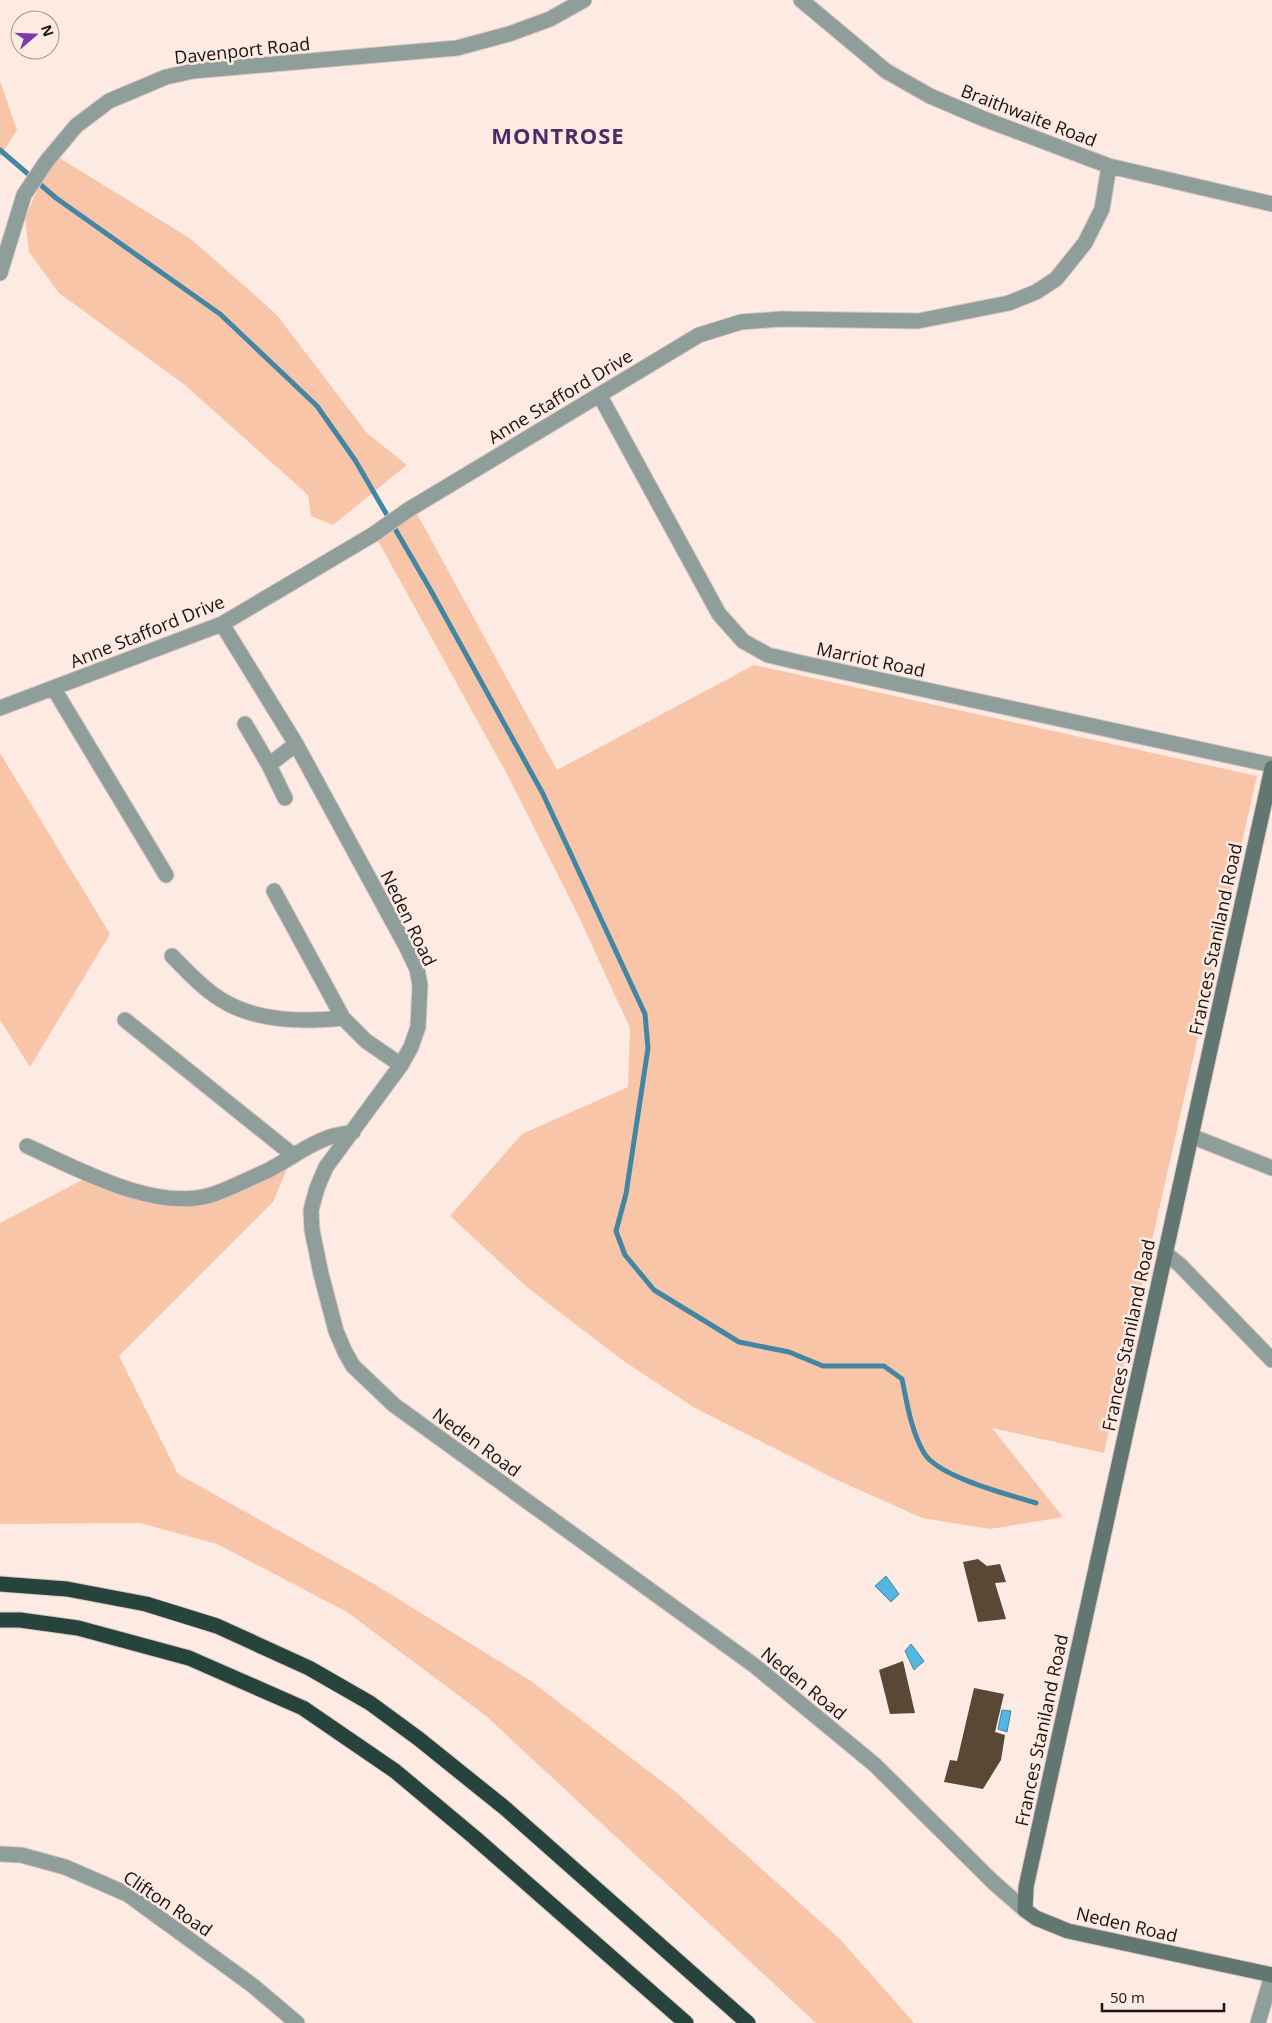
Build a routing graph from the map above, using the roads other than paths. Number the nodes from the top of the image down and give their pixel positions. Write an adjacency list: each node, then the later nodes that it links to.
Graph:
1 (584, 0): 5 (street, Davenport Road)
2 (801, 0): 3 (street, Braithwaite Road)
3 (1109, 166): 4 (street, Braithwaite Road); 6 (street, Anne Stafford Drive)
4 (1272, 204)
5 (0, 274)
6 (600, 396): 7 (street, Anne Stafford Drive); 13 (street, Marriot Road)
7 (222, 624): 8 (street, Anne Stafford Drive); 11 (street, Neden Road)
8 (54, 689): 9 (street, Anne Stafford Drive); 15 (street)
9 (0, 708)
10 (245, 724): 12 (street)
11 (296, 744): 12 (street); 20 (street, Neden Road)
12 (269, 765): 14 (street)
13 (1272, 766): 22 (street, Frances Staniland Road)
14 (285, 798)
15 (166, 875)
16 (274, 891): 18 (street)
17 (172, 956): 18 (street)
18 (343, 1018): 20 (street)
19 (125, 1020): 24 (street)
20 (401, 1066): 21 (street, Neden Road)
21 (353, 1132): 24 (street); 31 (street, Neden Road)
22 (1191, 1136): 25 (street); 26 (street, Frances Staniland Road)
23 (27, 1146): 24 (street)
24 (293, 1155)
25 (1272, 1168)
26 (1165, 1253): 27 (street); 31 (street, Frances Staniland Road)
27 (1272, 1360)
28 (0, 1584): 35 (highway)
29 (0, 1620): 34 (highway)
30 (0, 1854): 33 (street, Clifton Road)
31 (1025, 1910): 32 (street, Neden Road)
32 (1272, 1975): 36 (street)
33 (297, 2023)
34 (686, 2023)
35 (748, 2023)
36 (1258, 2023)

